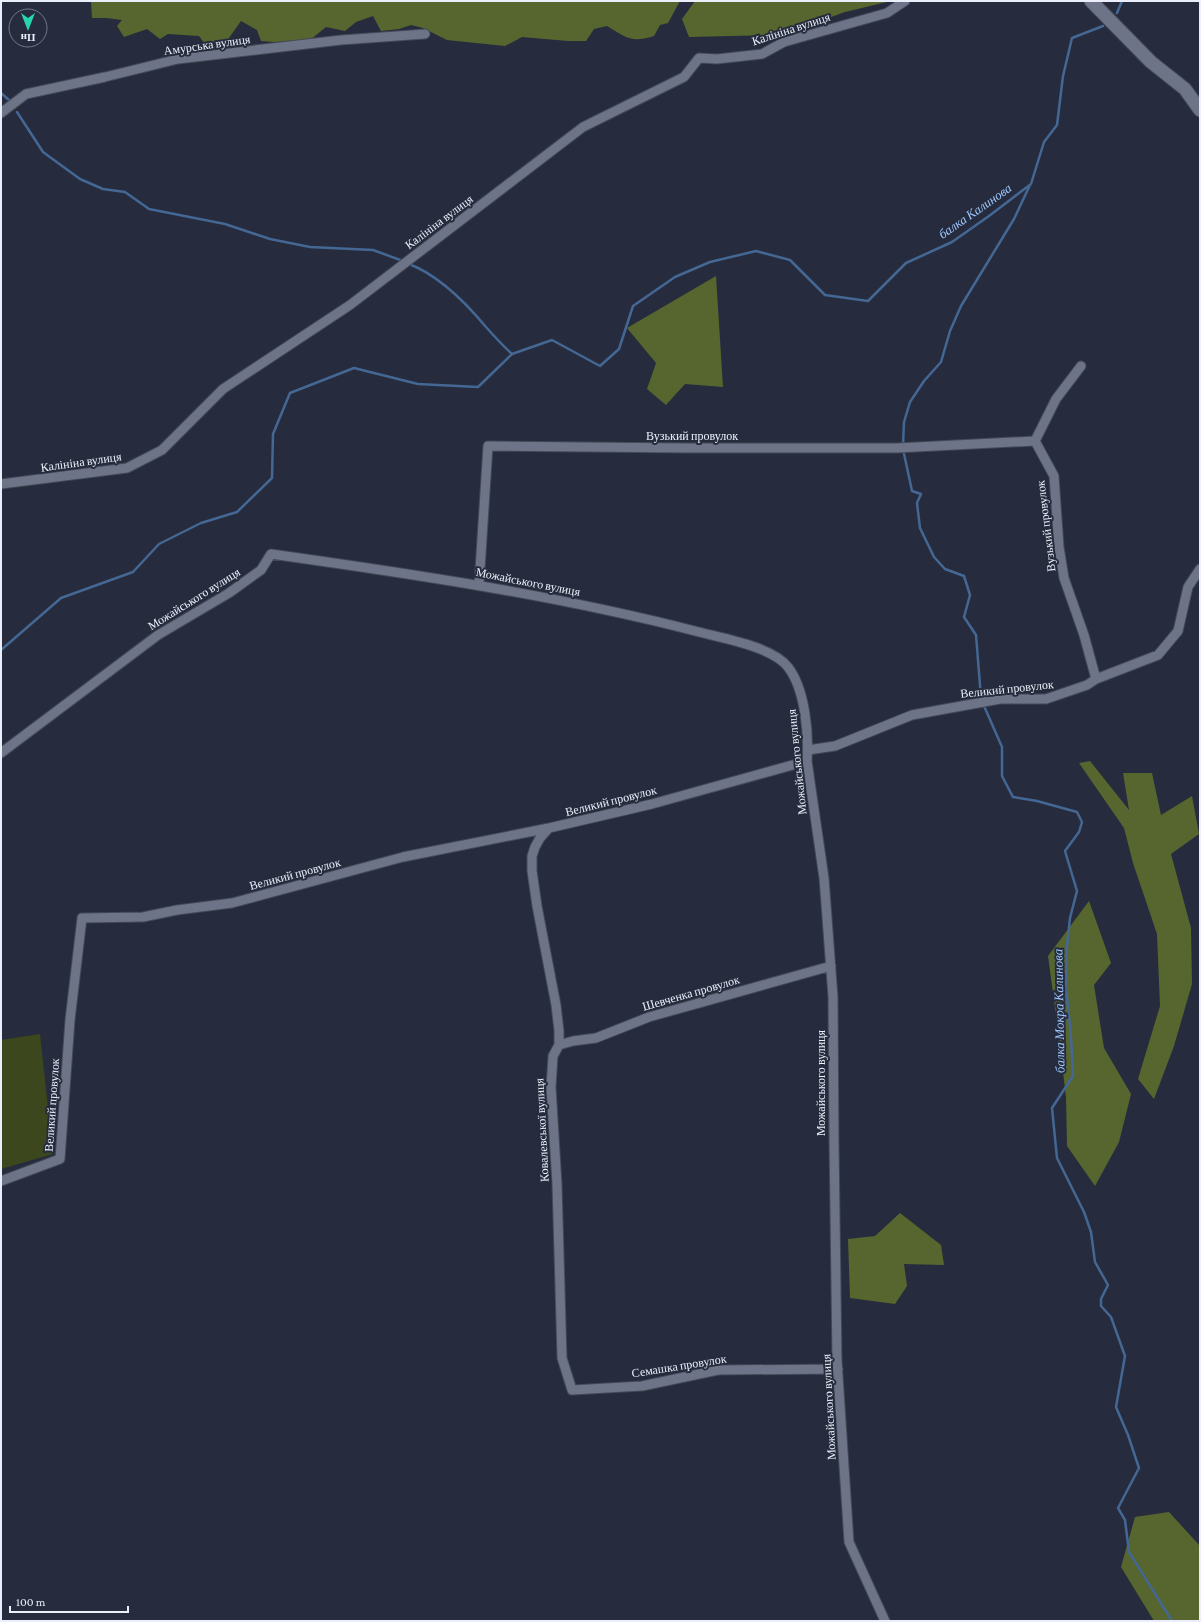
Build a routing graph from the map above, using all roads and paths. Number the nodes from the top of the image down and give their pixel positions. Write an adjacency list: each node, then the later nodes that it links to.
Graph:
1 (905, 1): 8 (street, Калініна вулиця)
2 (1091, 1): 4 (main road)
3 (425, 34): 5 (street, Амурська вулиця)
4 (1200, 110)
5 (1, 113)
6 (1081, 366): 7 (street)
7 (1035, 441): 10 (street, Вузький провулок); 11 (street, Вузький провулок)
8 (1, 484)
9 (1200, 569): 11 (street, Великий провулок)
10 (479, 585): 12 (street, Можайського вулиця); 13 (street, Можайського вулиця)
11 (1096, 679): 12 (street, Великий провулок)
12 (808, 750): 14 (street, Можайського вулиця)
13 (1, 753)
14 (807, 761): 15 (street, Великий провулок); 16 (street, Можайського вулиця)
15 (549, 828): 17 (street, Ковалевської вулиця); 18 (street, Великий провулок)
16 (831, 966): 17 (street, Шевченка провулок); 19 (street, Можайського вулиця)
17 (559, 1044): 20 (street, Ковалевської вулиця)
18 (1, 1181)
19 (838, 1369): 20 (street, Семашка провулок); 21 (street, Можайського вулиця)
20 (572, 1390)
21 (885, 1621)

